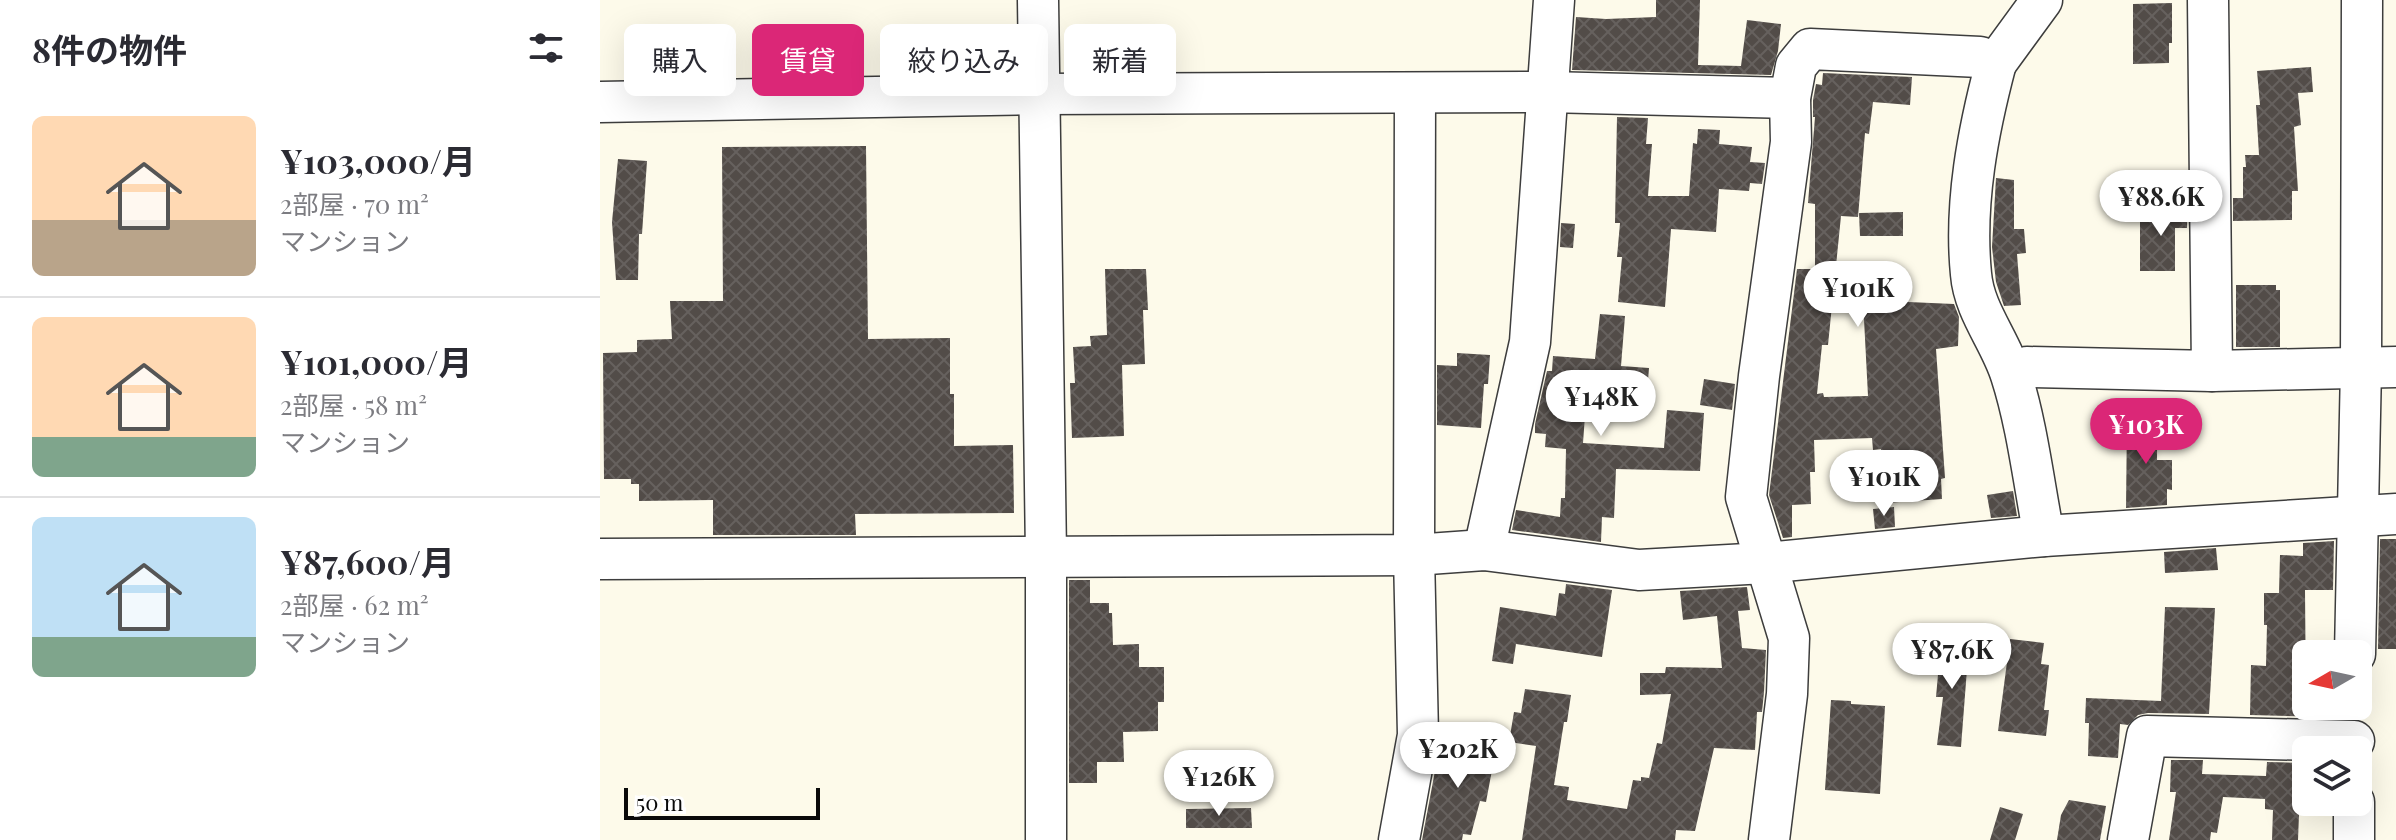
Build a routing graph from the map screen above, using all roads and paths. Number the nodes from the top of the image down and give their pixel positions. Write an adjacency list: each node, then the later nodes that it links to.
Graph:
1 (1038, 0): 6 (street)
2 (1554, 0): 8 (street)
3 (2042, 0): 7 (street)
4 (2208, 0): 16 (street)
5 (2362, 0): 15 (street)
6 (1039, 24)
7 (1996, 63): 13 (street); 17 (street)
8 (1547, 92): 9 (street); 13 (street); 21 (street)
9 (1415, 93): 10 (street); 23 (street)
10 (1048, 94)
11 (931, 96): 14 (street)
12 (1041, 96): 22 (street)
13 (1790, 98): 25 (street)
14 (600, 102)
15 (2378, 367): 16 (street); 19 (street)
16 (2212, 371): 17 (street)
17 (2011, 373): 20 (street)
18 (2396, 514): 19 (street)
19 (2357, 518): 20 (street); 26 (street)
20 (2044, 536): 25 (street)
21 (1484, 550): 23 (street); 25 (street)
22 (1046, 555): 23 (street); 24 (street); 29 (street)
23 (1414, 555): 30 (street)
24 (600, 559)
25 (1765, 563): 31 (street)
26 (2355, 640)
27 (2354, 732): 32 (street)
28 (2354, 816): 33 (street)
29 (1046, 840)
30 (1399, 840)
31 (1769, 840)
32 (2128, 840)
33 (2354, 840)

